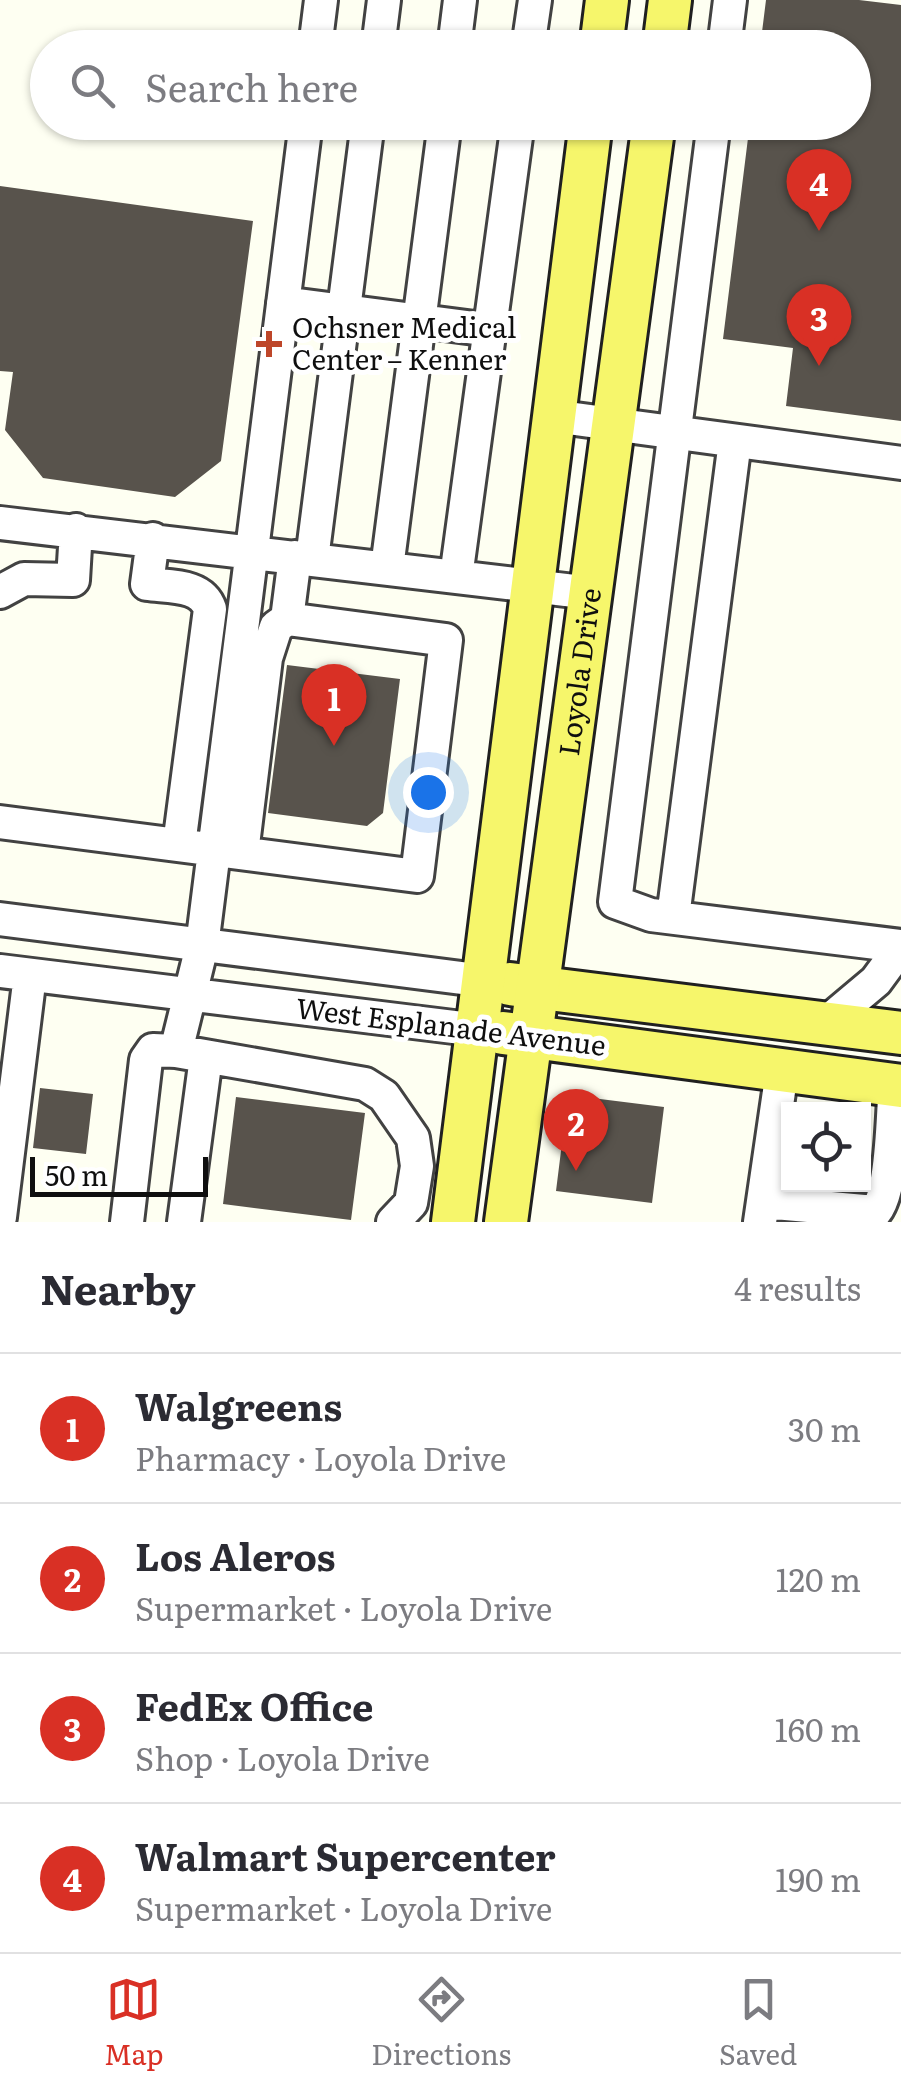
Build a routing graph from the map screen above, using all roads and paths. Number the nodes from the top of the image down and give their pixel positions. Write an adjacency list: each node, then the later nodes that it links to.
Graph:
1 (322, 0): 8 (street)
2 (384, 0): 9 (street)
3 (460, 0): 10 (street)
4 (534, 0): 11 (street)
5 (607, 0): 12 (main road)
6 (670, 0): 13 (main road)
7 (730, 0): 14 (street)
8 (322, 30)
9 (380, 30)
10 (456, 30)
11 (530, 30)
12 (603, 30)
13 (666, 30)
14 (726, 30)
15 (304, 140): 22 (street)
16 (366, 140): 23 (street)
17 (442, 140): 24 (street)
18 (516, 140): 25 (street)
19 (589, 140): 26 (main road, Loyola Drive)
20 (652, 140): 27 (main road, Loyola Drive)
21 (712, 140): 28 (street)
22 (284, 303): 23 (street); 34 (street)
23 (345, 311): 24 (street); 35 (street)
24 (420, 321): 25 (street); 36 (street)
25 (490, 330): 37 (street)
26 (553, 416): 27 (street); 38 (main road, Loyola Drive)
27 (614, 425): 28 (street); 40 (main road, Loyola Drive)
28 (674, 432): 29 (street); 45 (street)
29 (734, 441): 30 (street); 45 (street)
30 (901, 463)
31 (0, 522): 32 (street)
32 (76, 530): 33 (street); 39 (street)
33 (153, 540): 34 (street); 43 (street)
34 (252, 551): 35 (street); 44 (street)
35 (303, 558): 36 (street); 41 (street)
36 (387, 568): 37 (street)
37 (456, 576): 38 (street)
38 (532, 585): 40 (street); 50 (main road, Loyola Drive)
39 (0, 592)
40 (591, 592): 51 (main road, Loyola Drive)
41 (287, 618): 44 (street); 44 (street)
42 (0, 822): 43 (street)
43 (178, 845): 44 (street)
44 (228, 851): 47 (street)
45 (673, 917): 48 (street)
46 (0, 919): 47 (street, West Esplanade Avenue)
47 (202, 946): 50 (street, West Esplanade Avenue); 52 (street)
48 (901, 946): 53 (street)
49 (15, 973): 52 (street, West Esplanade Avenue); 57 (street)
50 (485, 981): 51 (main road, West Esplanade Avenue); 54 (main road, Loyola Drive)
51 (538, 988): 53 (main road, West Esplanade Avenue); 56 (main road, Loyola Drive)
52 (190, 994): 54 (street, West Esplanade Avenue); 58 (street)
53 (826, 1023): 55 (main road, West Esplanade Avenue)
54 (478, 1030): 56 (main road, West Esplanade Avenue); 62 (main road, Loyola Drive)
55 (901, 1033): 60 (main road)
56 (531, 1036): 59 (main road, West Esplanade Avenue); 63 (main road, Loyola Drive)
57 (11, 1040): 61 (street)
58 (191, 1054): 66 (street); 67 (street); 68 (street)
59 (782, 1071): 60 (main road, West Esplanade Avenue); 64 (street)
60 (898, 1086): 64 (street)
61 (8, 1097): 65 (street)
62 (464, 1137): 63 (main road); 69 (main road, Loyola Drive)
63 (516, 1144): 70 (main road, Loyola Drive)
64 (761, 1212)
65 (0, 1218)
66 (127, 1222)
67 (184, 1222)
68 (394, 1222)
69 (453, 1222)
70 (506, 1222)

